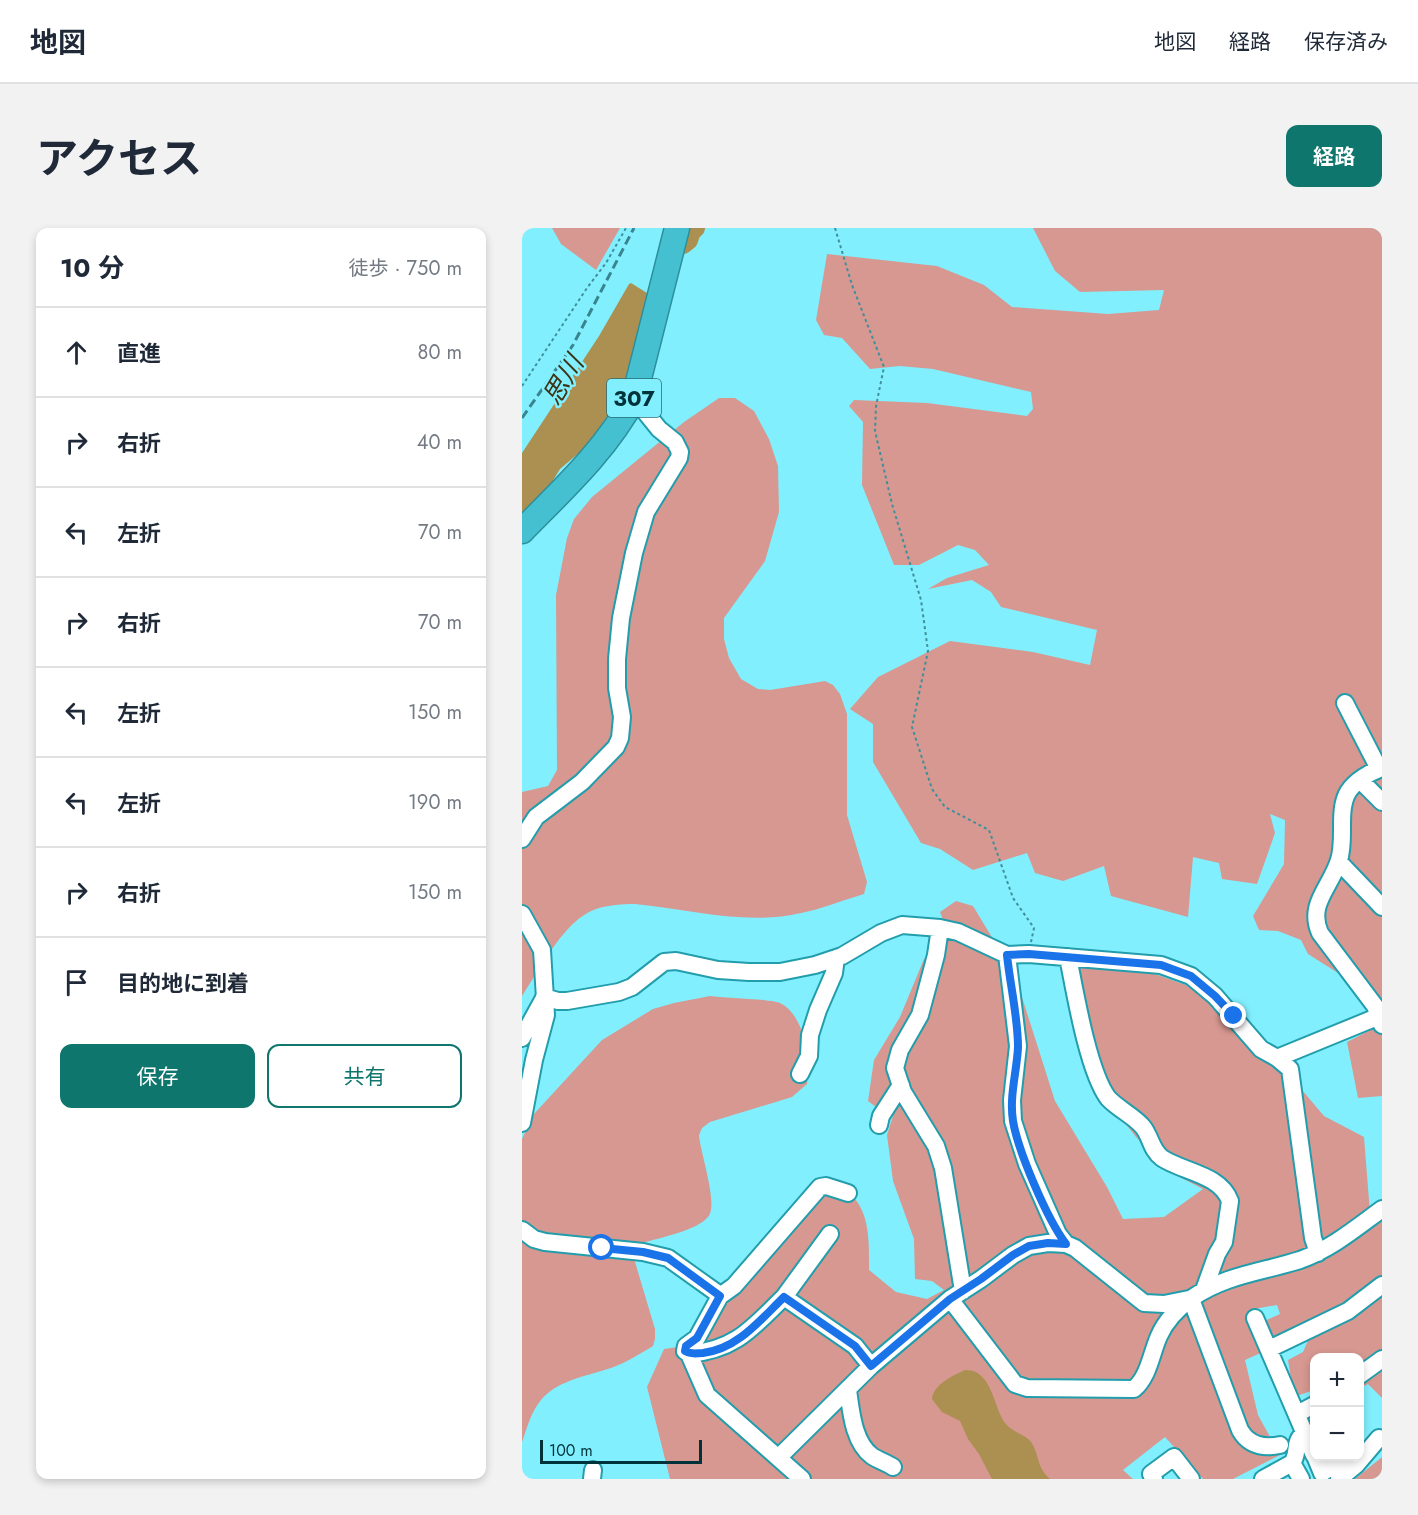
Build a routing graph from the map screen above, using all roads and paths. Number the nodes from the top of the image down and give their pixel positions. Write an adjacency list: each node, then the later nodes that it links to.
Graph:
1 (626, 228): 4 (path)
2 (677, 228): 6 (highway, 307)
3 (836, 228): 17 (path)
4 (523, 382): 5 (path)
5 (522, 386)
6 (634, 398): 7 (highway, 307); 12 (street)
7 (522, 531)
8 (1345, 704): 9 (street)
9 (1380, 769): 10 (street)
10 (1360, 780): 11 (street); 13 (street)
11 (1382, 802)
12 (522, 839)
13 (1339, 862): 14 (street); 22 (street)
14 (1382, 908)
15 (522, 914): 21 (street)
16 (940, 928): 18 (street); 20 (street); 26 (street)
17 (1029, 954): 18 (street); 19 (street)
18 (1007, 955): 33 (street)
19 (1068, 957): 24 (street); 37 (street)
20 (836, 958): 21 (street); 25 (street)
21 (544, 997): 23 (street); 27 (street)
22 (1381, 1019): 24 (street)
23 (522, 1038)
24 (1277, 1058): 34 (street)
25 (800, 1074)
26 (901, 1085): 28 (street); 36 (street)
27 (522, 1123)
28 (879, 1125)
29 (848, 1193): 38 (street)
30 (1382, 1209): 34 (street)
31 (522, 1230): 38 (street)
32 (830, 1234): 39 (street)
33 (1066, 1244): 36 (street); 37 (street)
34 (1318, 1253): 37 (street)
35 (1382, 1285): 41 (street)
36 (956, 1295): 37 (street); 44 (street)
37 (1198, 1295): 52 (street)
38 (720, 1296): 42 (street)
39 (784, 1297): 42 (street); 44 (street)
40 (1255, 1318): 41 (street)
41 (1269, 1349): 48 (street)
42 (689, 1354): 54 (street)
43 (1382, 1359): 45 (street)
44 (871, 1366): 46 (street)
45 (1364, 1372)
46 (848, 1389): 54 (street); 58 (street)
47 (1310, 1407): 48 (street)
48 (1297, 1414): 49 (street)
49 (1305, 1432): 51 (street); 57 (street)
50 (1380, 1436): 53 (street); 64 (street)
51 (1310, 1444)
52 (1280, 1445)
53 (1364, 1446)
54 (779, 1457): 59 (street)
55 (1317, 1461): 56 (street)
56 (1340, 1461)
57 (1292, 1463): 62 (street); 63 (street)
58 (893, 1467)
59 (802, 1479)
60 (1154, 1479): 61 (street)
61 (1191, 1479)
62 (1263, 1479)
63 (1301, 1479)
64 (1339, 1479)

